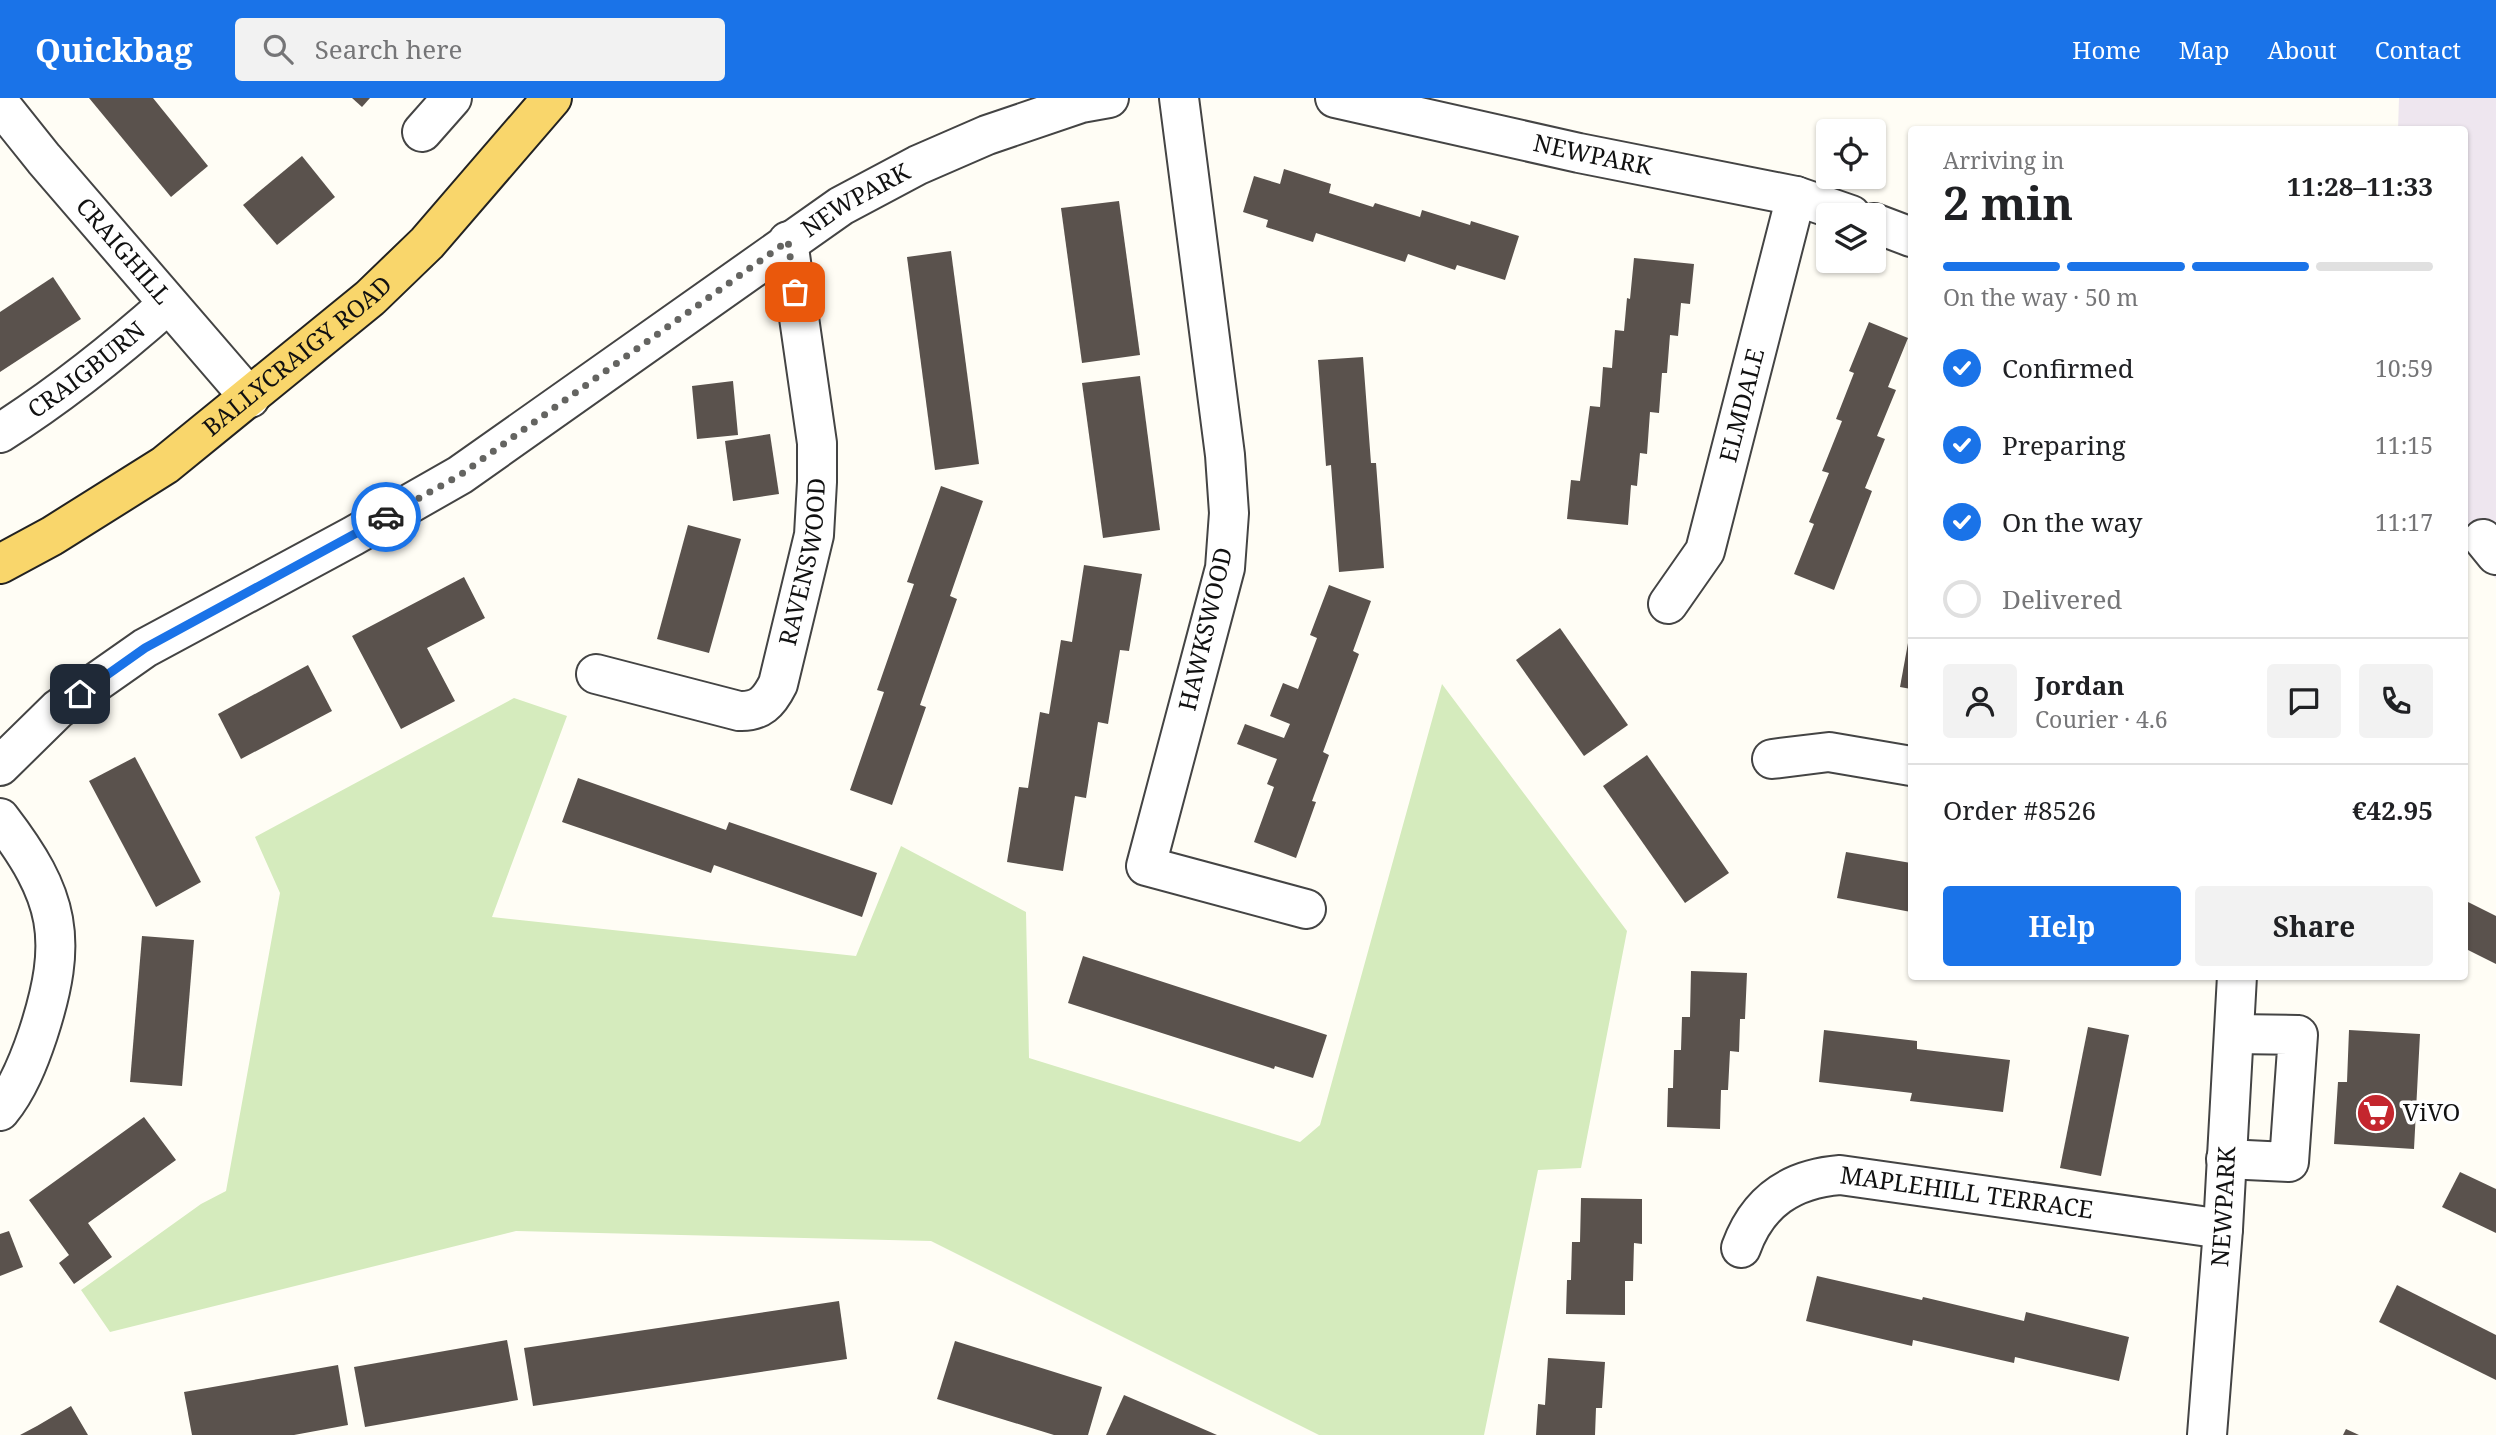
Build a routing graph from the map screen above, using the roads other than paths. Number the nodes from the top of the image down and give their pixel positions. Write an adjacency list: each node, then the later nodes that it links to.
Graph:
1 (452, 98): 7 (street)
2 (552, 98): 14 (main road, BALLYCRAIGY ROAD)
3 (1109, 98): 12 (street, NEWPARK)
4 (1179, 98): 23 (street, HAWKSWOOD)
5 (1335, 98): 8 (street, NEWPARK)
6 (0, 104): 13 (street, CRAIGHILL)
7 (422, 132)
8 (1796, 196): 9 (street, NEWPARK); 17 (street, ELMDALE)
9 (1816, 203)
10 (1886, 228): 11 (street)
11 (1908, 236)
12 (788, 241): 18 (street, RAVENSWOOD); 21 (street, NEWPARK)
13 (168, 304): 14 (street, CRAIGHILL); 15 (street, CRAIGBURN)
14 (250, 398): 16 (main road, BALLYCRAIGY ROAD)
15 (0, 433)
16 (0, 564)
17 (1668, 604)
18 (596, 674)
19 (1772, 759): 20 (street)
20 (1908, 765)
21 (0, 766)
22 (0, 818): 26 (street)
23 (1306, 909)
24 (2237, 980): 25 (street, NEWPARK)
25 (2234, 1034): 27 (street, NEWPARK); 27 (street)
26 (0, 1111)
27 (2226, 1159): 28 (street, NEWPARK)
28 (2223, 1229): 29 (street, MAPLEHILL TERRACE); 30 (street, NEWPARK)
29 (1741, 1248)
30 (2207, 1435)

